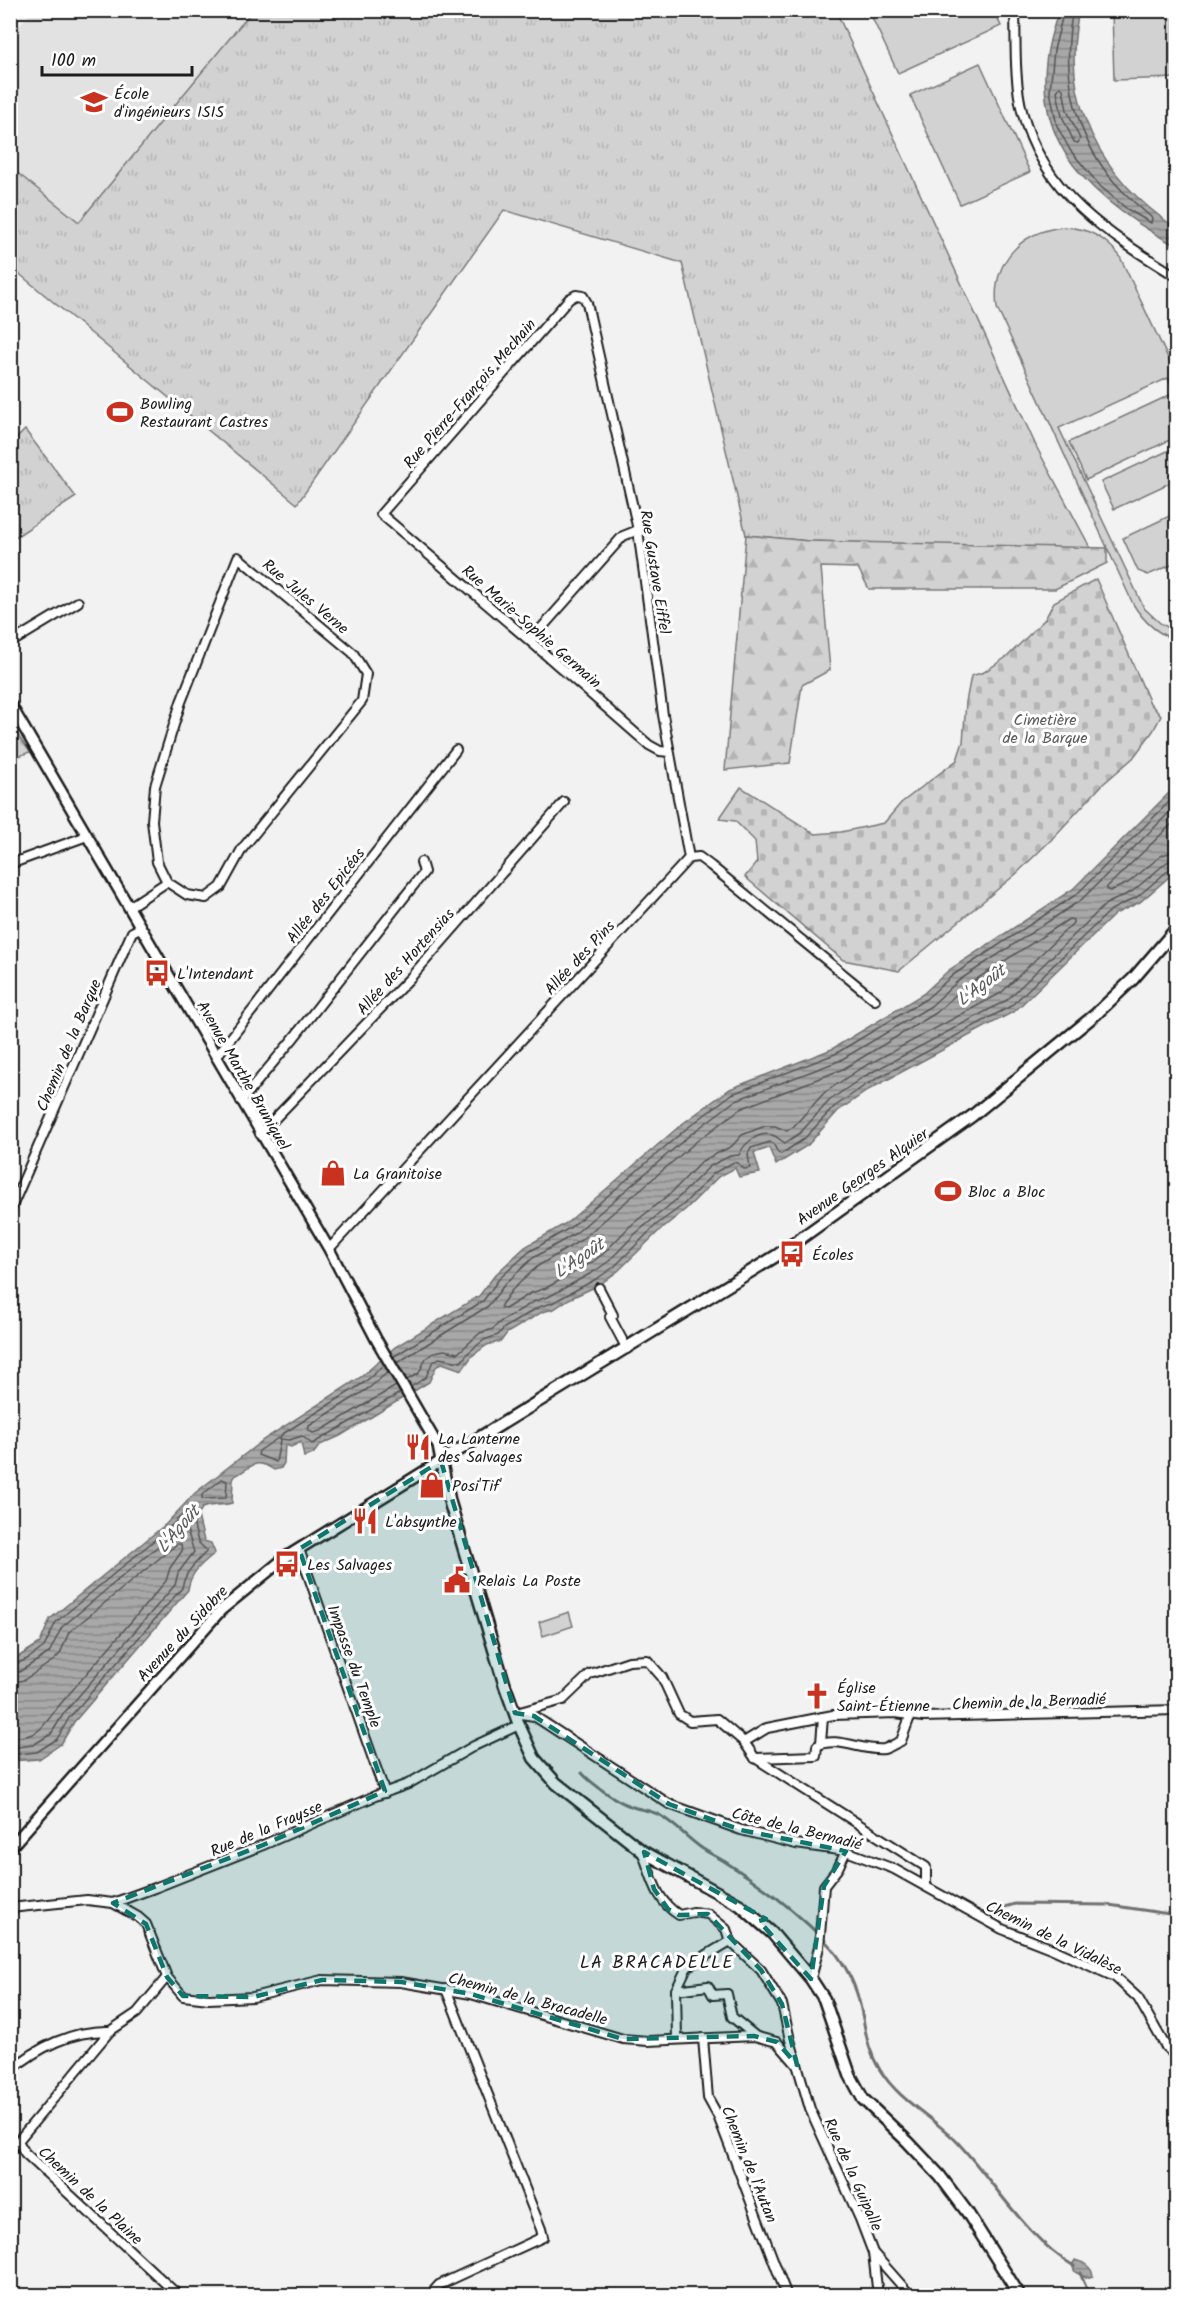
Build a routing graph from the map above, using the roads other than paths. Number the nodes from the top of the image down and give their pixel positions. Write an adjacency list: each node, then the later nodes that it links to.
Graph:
1 (1015, 10): 2 (street)
2 (1176, 276)
3 (580, 295): 4 (street, Rue Pierre-François Mechain); 5 (street, Rue Gustave Eiffel)
4 (381, 514): 7 (street, Rue Marie-Sophie Germain)
5 (638, 531): 7 (street); 11 (street, Rue Gustave Eiffel)
6 (78, 602): 8 (street)
7 (530, 640): 11 (street, Rue Marie-Sophie Germain)
8 (10, 643)
9 (10, 704): 13 (street, Avenue Marthe Bruniquel)
10 (456, 750): 22 (street, Allée des Epicéas)
11 (669, 752): 14 (street, Rue Gustave Eiffel)
12 (564, 802): 24 (street, Allée des Hortensias)
13 (87, 837): 16 (street); 18 (street, Avenue Marthe Bruniquel)
14 (689, 858): 21 (street); 26 (street, Allée des Pins)
15 (421, 862): 23 (street)
16 (10, 864)
17 (167, 882): 17 (street, Rue Jules Verne); 18 (street)
18 (129, 907): 19 (street, Avenue Marthe Bruniquel)
19 (140, 928): 22 (street, Avenue Marthe Bruniquel); 25 (street, Chemin de la Barque)
20 (1176, 929): 28 (main road, Avenue Georges Alquier)
21 (874, 1000)
22 (216, 1057): 23 (street, Avenue Marthe Bruniquel)
23 (242, 1101): 24 (street, Avenue Marthe Bruniquel)
24 (260, 1134): 26 (street, Avenue Marthe Bruniquel)
25 (10, 1211)
26 (329, 1249): 29 (street, Avenue Marthe Bruniquel)
27 (599, 1288): 28 (street)
28 (627, 1349): 29 (main road, Avenue Georges Alquier)
29 (441, 1461): 30 (street, Avenue du Sidobre); 32 (main road)
30 (299, 1549): 39 (street, Impasse du Temple); 40 (street, Avenue du Sidobre)
31 (1176, 1710): 33 (street, Chemin de la Bernadié)
32 (515, 1713): 35 (main road); 36 (street, Côte de la Bernadié); 42 (street, Côte de la Bernadié)
33 (911, 1714): 34 (street, Chemin de la Bernadié); 37 (street)
34 (824, 1717): 36 (street, Chemin de la Bernadié); 37 (street)
35 (519, 1725): 39 (street, Rue de la Fraysse); 41 (main road)
36 (744, 1742): 38 (street, Côte de la Bernadié)
37 (821, 1743): 38 (street)
38 (754, 1758): 43 (street, Côte de la Bernadié)
39 (386, 1792): 44 (street, Rue de la Fraysse)
40 (10, 1848)
41 (642, 1851): 46 (street, Rue de la Guipalle); 48 (main road)
42 (846, 1851): 43 (street, Côte de la Bernadié); 48 (street)
43 (926, 1886): 55 (street, Chemin de la Vidalèse)
44 (113, 1902): 45 (street, Rue de la Fraysse); 47 (street, Chemin de la Bracadelle)
45 (10, 1908)
46 (730, 1941): 50 (street); 56 (street, Rue de la Guipalle)
47 (167, 1977): 49 (street, Chemin de la Bracadelle); 51 (street, Chemin de la Plaine)
48 (811, 1979): 64 (main road)
49 (446, 1989): 54 (street, Chemin de la Bracadelle); 60 (street)
50 (676, 1990): 52 (street); 54 (street)
51 (110, 2031): 57 (street); 59 (street, Chemin de la Plaine)
52 (754, 2036): 53 (street, Chemin de la Bracadelle); 56 (street, Chemin de la Bracadelle)
53 (703, 2038): 54 (street, Chemin de la Bracadelle); 61 (street, Chemin de l'Autan)
54 (677, 2039)
55 (1176, 2056)
56 (797, 2065): 58 (street, Rue de la Guipalle)
57 (10, 2071)
58 (873, 2253): 62 (street, Rue de la Guipalle); 63 (street)
59 (179, 2295)
60 (429, 2295)
61 (787, 2295)
62 (878, 2295)
63 (911, 2295)
64 (1020, 2295)

